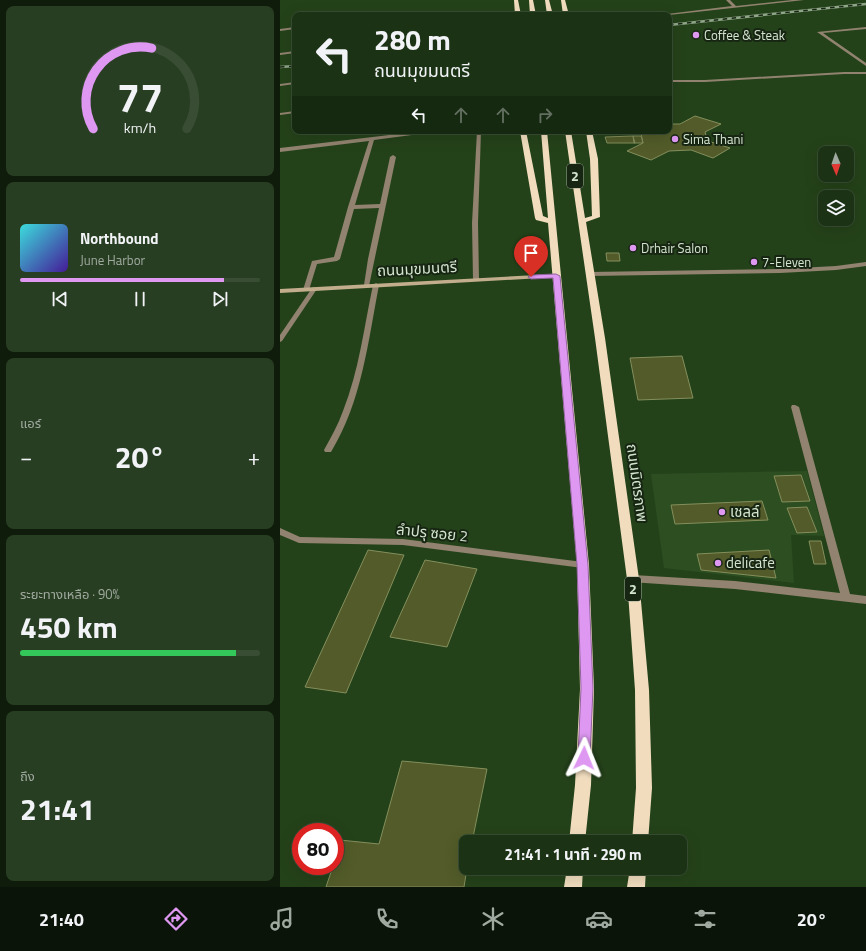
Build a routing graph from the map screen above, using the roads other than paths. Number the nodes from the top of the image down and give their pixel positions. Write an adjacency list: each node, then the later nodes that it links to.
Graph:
1 (516, 0): 10 (highway)
2 (531, 0): 11 (highway)
3 (547, 0): 12 (highway)
4 (563, 0): 13 (highway)
5 (728, 0): 9 (street)
6 (757, 0): 8 (street)
7 (802, 0): 8 (street)
8 (762, 4): 9 (street)
9 (735, 7): 14 (street)
10 (518, 12)
11 (533, 12)
12 (549, 12)
13 (565, 12)
14 (672, 14)
15 (292, 28): 17 (street)
16 (866, 28): 20 (street)
17 (280, 30)
18 (292, 52): 19 (street)
19 (280, 54)
20 (866, 65)
21 (866, 73): 22 (street)
22 (672, 81)
23 (292, 83): 24 (street)
24 (280, 85)
25 (292, 112): 26 (street)
26 (280, 114)
27 (411, 134): 33 (street)
28 (479, 134): 43 (street)
29 (524, 134): 39 (highway)
30 (544, 134): 39 (highway, 2)
31 (568, 134): 38 (highway, ถนนมิตรภาพ / 2)
32 (590, 134): 38 (highway)
33 (372, 139): 34 (street); 37 (street)
34 (280, 150)
35 (393, 157): 36 (street)
36 (383, 206): 37 (street); 44 (street)
37 (351, 207): 47 (street)
38 (582, 220): 41 (highway, ถนนมิตรภาพ / 2)
39 (552, 221): 42 (highway, 2)
40 (866, 264): 41 (street)
41 (590, 274): 54 (highway, ถนนมิตรภาพ / 2)
42 (556, 276): 43 (main road, ถนนมุขมนตรี); 53 (highway, 2)
43 (476, 279): 45 (main road, ถนนมุขมนตรี)
44 (367, 285): 45 (main road, ถนนมุขมนตรี); 46 (main road, ถนนมุขมนตรี)
45 (376, 285): 51 (street)
46 (314, 289): 47 (main road, ถนนมุขมนตรี); 49 (street)
47 (306, 290): 48 (main road, ถนนมุขมนตรี)
48 (280, 291)
49 (280, 340)
50 (795, 407): 55 (street)
51 (328, 450)
52 (280, 531): 53 (street, ลำปรุ ซอย 2)
53 (583, 565): 57 (highway, 2)
54 (633, 580): 55 (street); 58 (highway, ถนนมิตรภาพ / 2)
55 (846, 598): 56 (street)
56 (866, 600)
57 (578, 835)
58 (641, 835)
59 (574, 875): 61 (highway)
60 (637, 875): 62 (highway)
61 (573, 887)
62 (636, 887)

